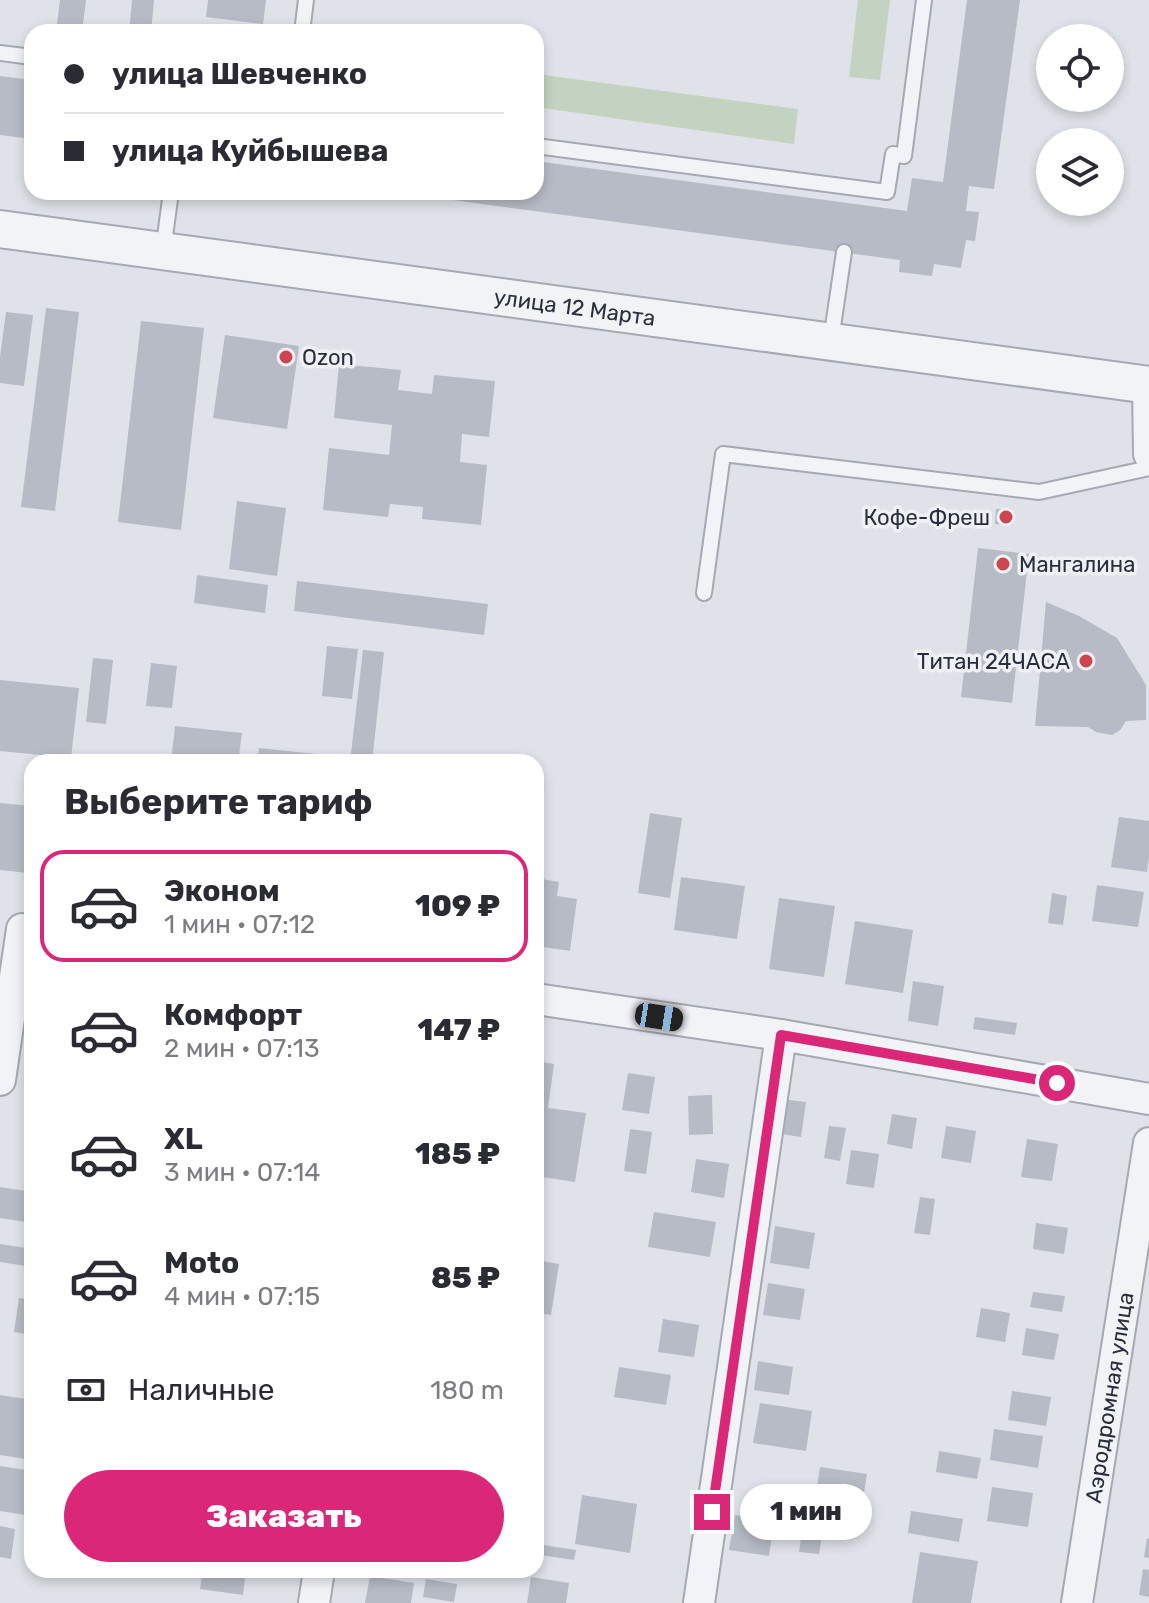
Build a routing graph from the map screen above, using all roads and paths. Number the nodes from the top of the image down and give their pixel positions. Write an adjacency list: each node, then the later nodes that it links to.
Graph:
1 (306, 0): 3 (lane)
2 (924, 0): 6 (lane)
3 (303, 24)
4 (0, 53): 5 (lane)
5 (24, 56)
6 (544, 147)
7 (170, 200): 9 (lane)
8 (0, 229): 9 (street, улица 12 Марта)
9 (163, 251): 11 (street, улица 12 Марта)
10 (844, 252): 11 (lane)
11 (831, 340): 12 (street, улица 12 Марта)
12 (1149, 383): 13 (street)
13 (1149, 454)
14 (1149, 468): 15 (lane)
15 (704, 593)
16 (18, 928): 19 (street)
17 (544, 1000): 18 (street)
18 (781, 1035): 20 (street); 24 (street)
19 (0, 1080)
20 (1149, 1099)
21 (1149, 1143): 25 (street, Аэродромная улица)
22 (318, 1578): 23 (street)
23 (314, 1603)
24 (699, 1603)
25 (1077, 1603)

